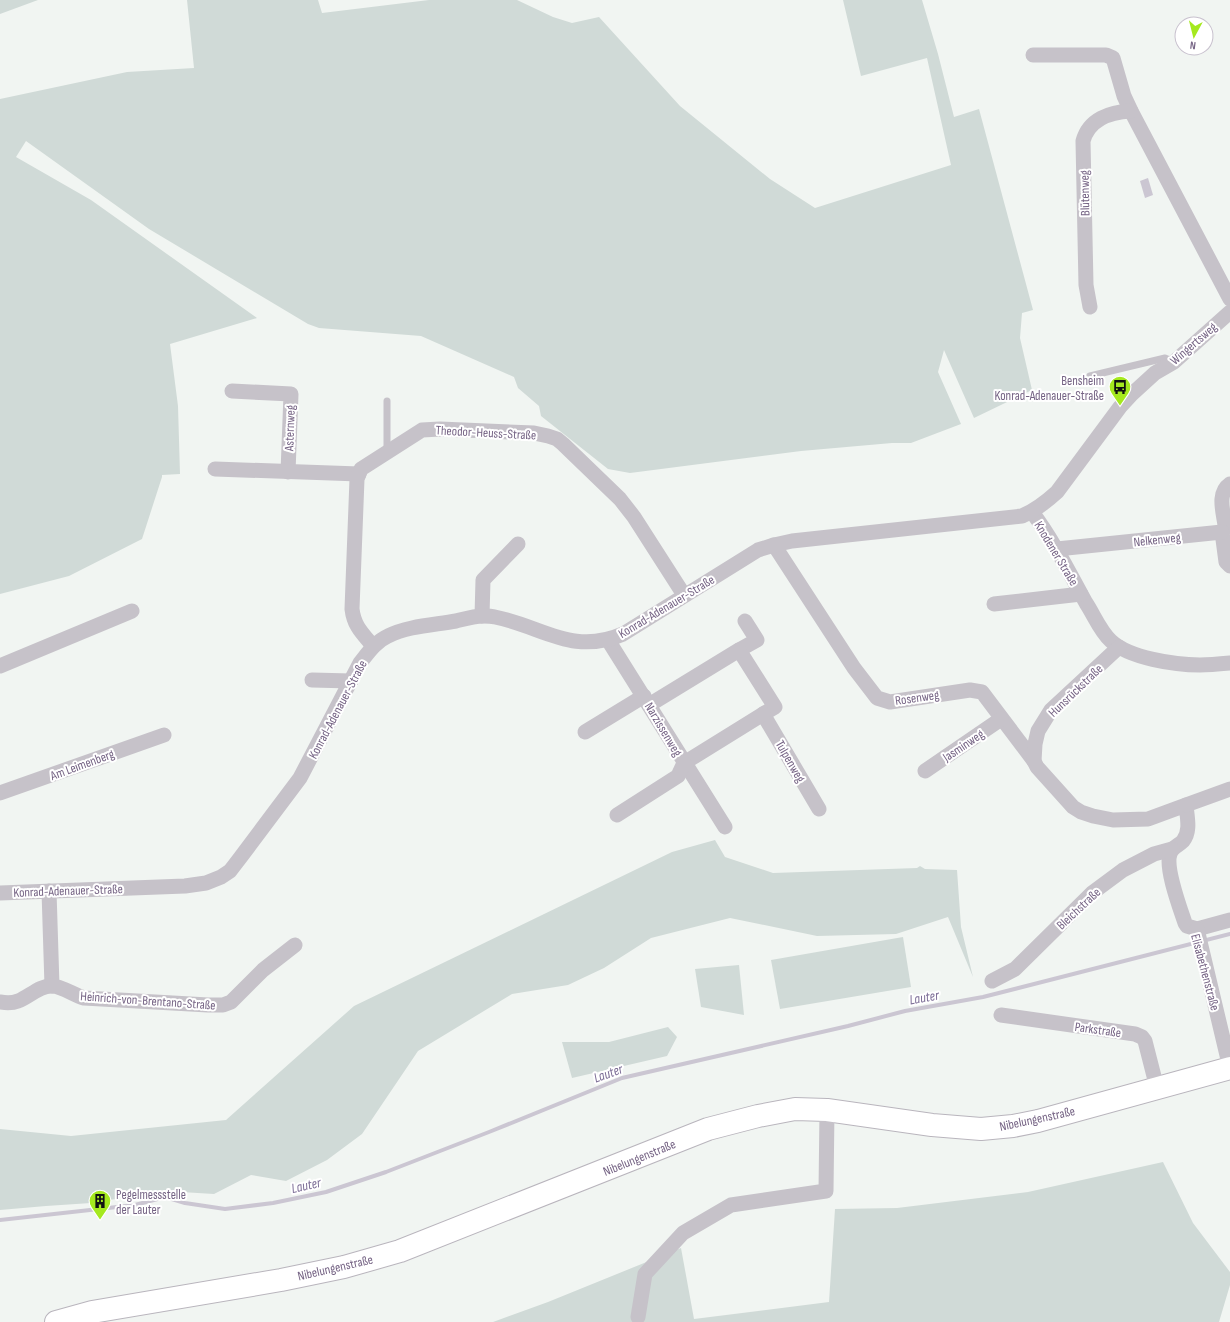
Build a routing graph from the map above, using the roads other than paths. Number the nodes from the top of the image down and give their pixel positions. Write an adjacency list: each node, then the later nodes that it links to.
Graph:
1 (1033, 55): 2 (street)
2 (1131, 111): 3 (street); 4 (street, Blütenweg)
3 (1230, 299)
4 (1090, 307)
5 (1230, 312): 6 (street, Wingertsweg)
6 (1174, 362): 7 (street, Wingertsweg); 8 (lane)
7 (1155, 373): 16 (street, Konrad-Adenauer-Straße)
8 (1090, 376)
9 (232, 392): 13 (street, Asternweg)
10 (387, 401): 11 (lane)
11 (386, 452): 14 (street, Theodor-Heuss-Straße); 23 (street, Theodor-Heuss-Straße)
12 (215, 469): 13 (street)
13 (288, 472): 14 (street)
14 (358, 474): 29 (street)
15 (1230, 484): 17 (street)
16 (1032, 512): 19 (street, Konrad-Adenauer-Straße); 20 (street, Knodener Straße)
17 (1222, 532): 20 (street, Nelkenweg); 21 (street)
18 (518, 544): 26 (street)
19 (774, 545): 23 (street, Konrad-Adenauer-Straße); 38 (street, Rosenweg)
20 (1057, 549): 22 (street, Knodener Straße)
21 (1230, 566)
22 (1082, 594): 24 (street, Knodener Straße); 30 (street, Knodener Straße)
23 (684, 595): 28 (street, Konrad-Adenauer-Straße)
24 (994, 604)
25 (132, 611): 33 (street)
26 (482, 616): 28 (street, Konrad-Adenauer-Straße); 29 (street, Konrad-Adenauer-Straße)
27 (745, 621): 31 (street)
28 (608, 640): 36 (street, Narzissenweg)
29 (373, 646): 35 (street, Konrad-Adenauer-Straße)
30 (1119, 648): 32 (street, Knodener Straße); 41 (street, Hunsrückstraße)
31 (739, 650): 36 (street); 37 (street)
32 (1230, 662)
33 (0, 666)
34 (312, 680): 35 (street)
35 (351, 681): 51 (street, Konrad-Adenauer-Straße)
36 (646, 700): 39 (street, Narzissenweg); 42 (street, Narzissenweg)
37 (763, 714): 42 (street); 47 (street, Tulpenweg)
38 (1001, 719): 41 (street, Rosenweg); 43 (street, Jasminweg)
39 (585, 732)
40 (164, 735): 45 (street, Am Leimenberg)
41 (1034, 761): 46 (street)
42 (684, 763): 48 (street, Narzissenweg); 49 (street, Narzissenweg)
43 (925, 771)
44 (1230, 789): 46 (street)
45 (0, 793)
46 (1181, 807): 50 (street)
47 (819, 809)
48 (617, 815)
49 (725, 827)
50 (1172, 849): 54 (street, Elisabethenstraße); 56 (street, Bleichstraße)
51 (49, 891): 52 (street, Konrad-Adenauer-Straße); 57 (street)
52 (0, 893)
53 (1230, 920): 54 (street)
54 (1198, 931): 60 (street, Elisabethenstraße)
55 (295, 944): 57 (street, Heinrich-von-Brentano-Straße)
56 (992, 981)
57 (52, 986): 58 (street)
58 (0, 1002)
59 (1001, 1015): 61 (street, Parkstraße)
60 (1230, 1068): 61 (main road, Nibelungenstraße)
61 (1157, 1088): 62 (main road, Nibelungenstraße)
62 (827, 1110): 63 (street); 64 (main road, Nibelungenstraße)
63 (638, 1317)
64 (56, 1322)

